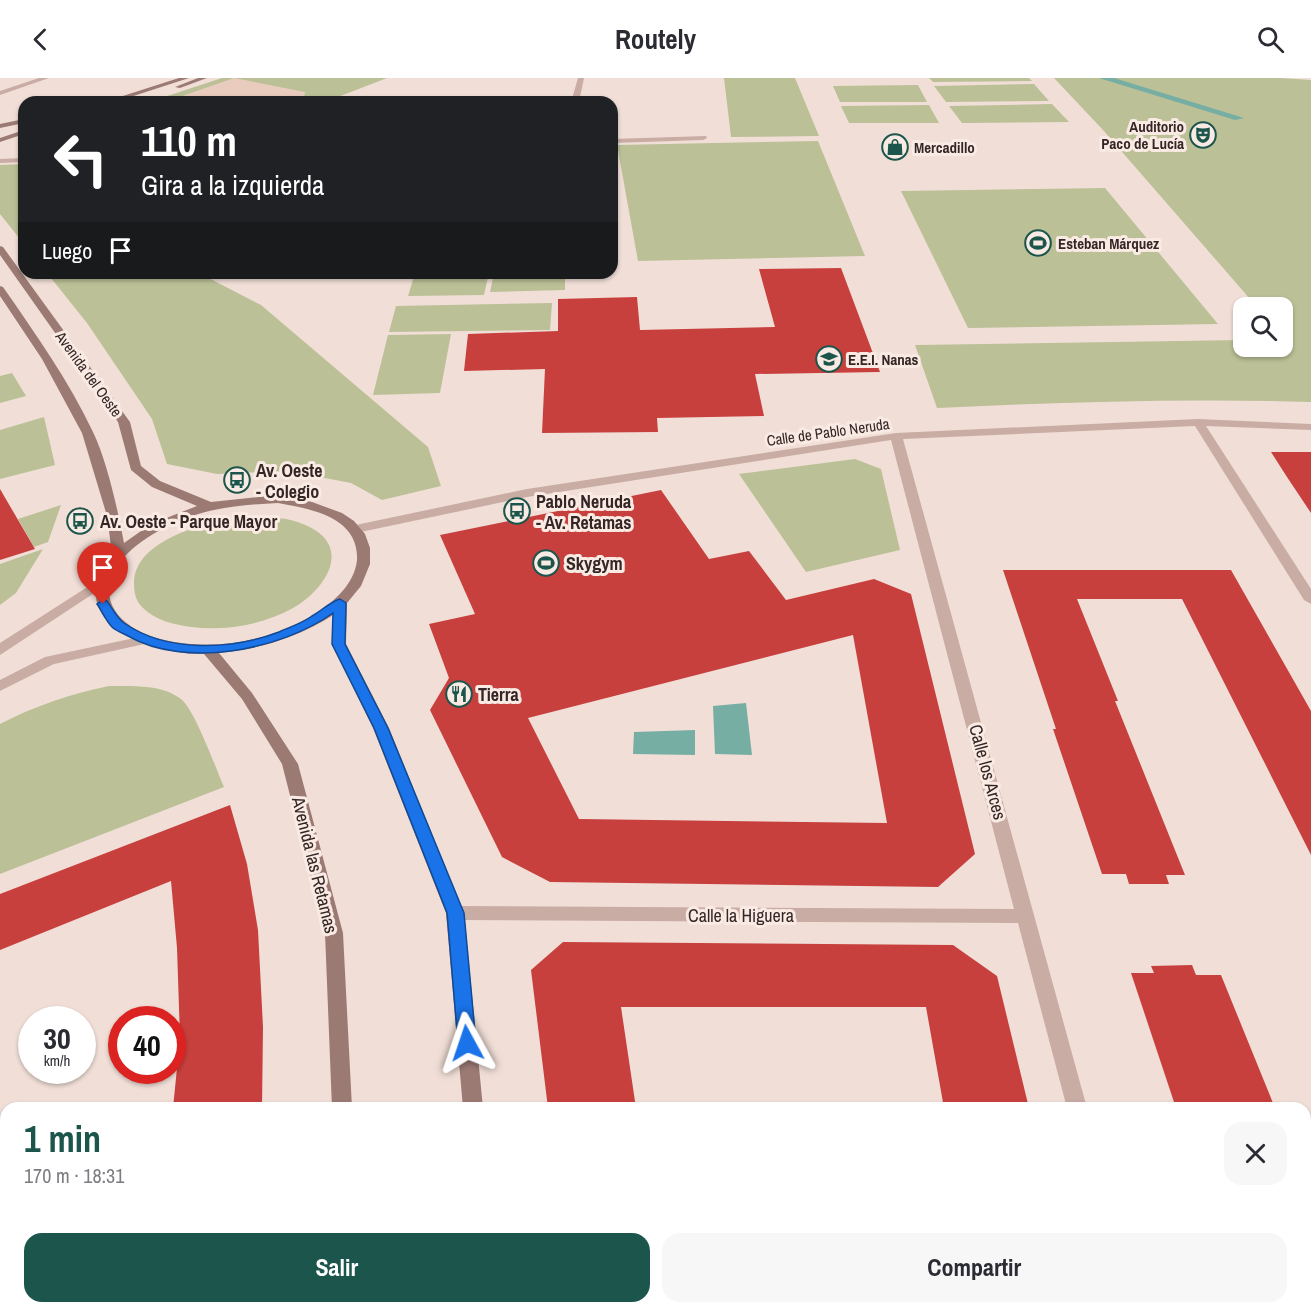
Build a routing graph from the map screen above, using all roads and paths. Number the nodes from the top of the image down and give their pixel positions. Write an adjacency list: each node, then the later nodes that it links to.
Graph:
1 (46, 78): 5 (street)
2 (186, 78): 6 (street)
3 (204, 78): 7 (street)
4 (581, 78): 8 (street)
5 (0, 93)
6 (128, 96)
7 (151, 96)
8 (576, 96)
9 (18, 122): 10 (street)
10 (0, 126)
11 (18, 134): 13 (street)
12 (703, 138): 14 (street)
13 (0, 140)
14 (618, 141)
15 (2, 160): 16 (street)
16 (18, 160)
17 (0, 249): 18 (street, Avenida del Oeste)
18 (18, 274)
19 (22, 279): 24 (street, Avenida del Oeste)
20 (0, 289): 26 (street, Avenida del Oeste)
21 (1198, 422): 22 (street, Calle de Pablo Neruda); 23 (street, Calle de Pablo Neruda); 28 (street)
22 (1311, 427)
23 (896, 436): 25 (street, Calle de Pablo Neruda); 35 (street, Calle los Arces)
24 (209, 506): 25 (street); 26 (street)
25 (356, 529): 29 (street)
26 (119, 554): 27 (street)
27 (103, 581): 30 (street); 32 (street)
28 (1309, 592)
29 (340, 603): 31 (street); 34 (street)
30 (144, 640): 31 (street); 33 (street)
31 (208, 649): 36 (street, Avenida las Retamas)
32 (0, 650)
33 (0, 686)
34 (455, 913): 35 (street, Calle la Higuera); 37 (street)
35 (1026, 916): 38 (street, Calle los Arces)
36 (342, 1102)
37 (472, 1102)
38 (1075, 1102)

